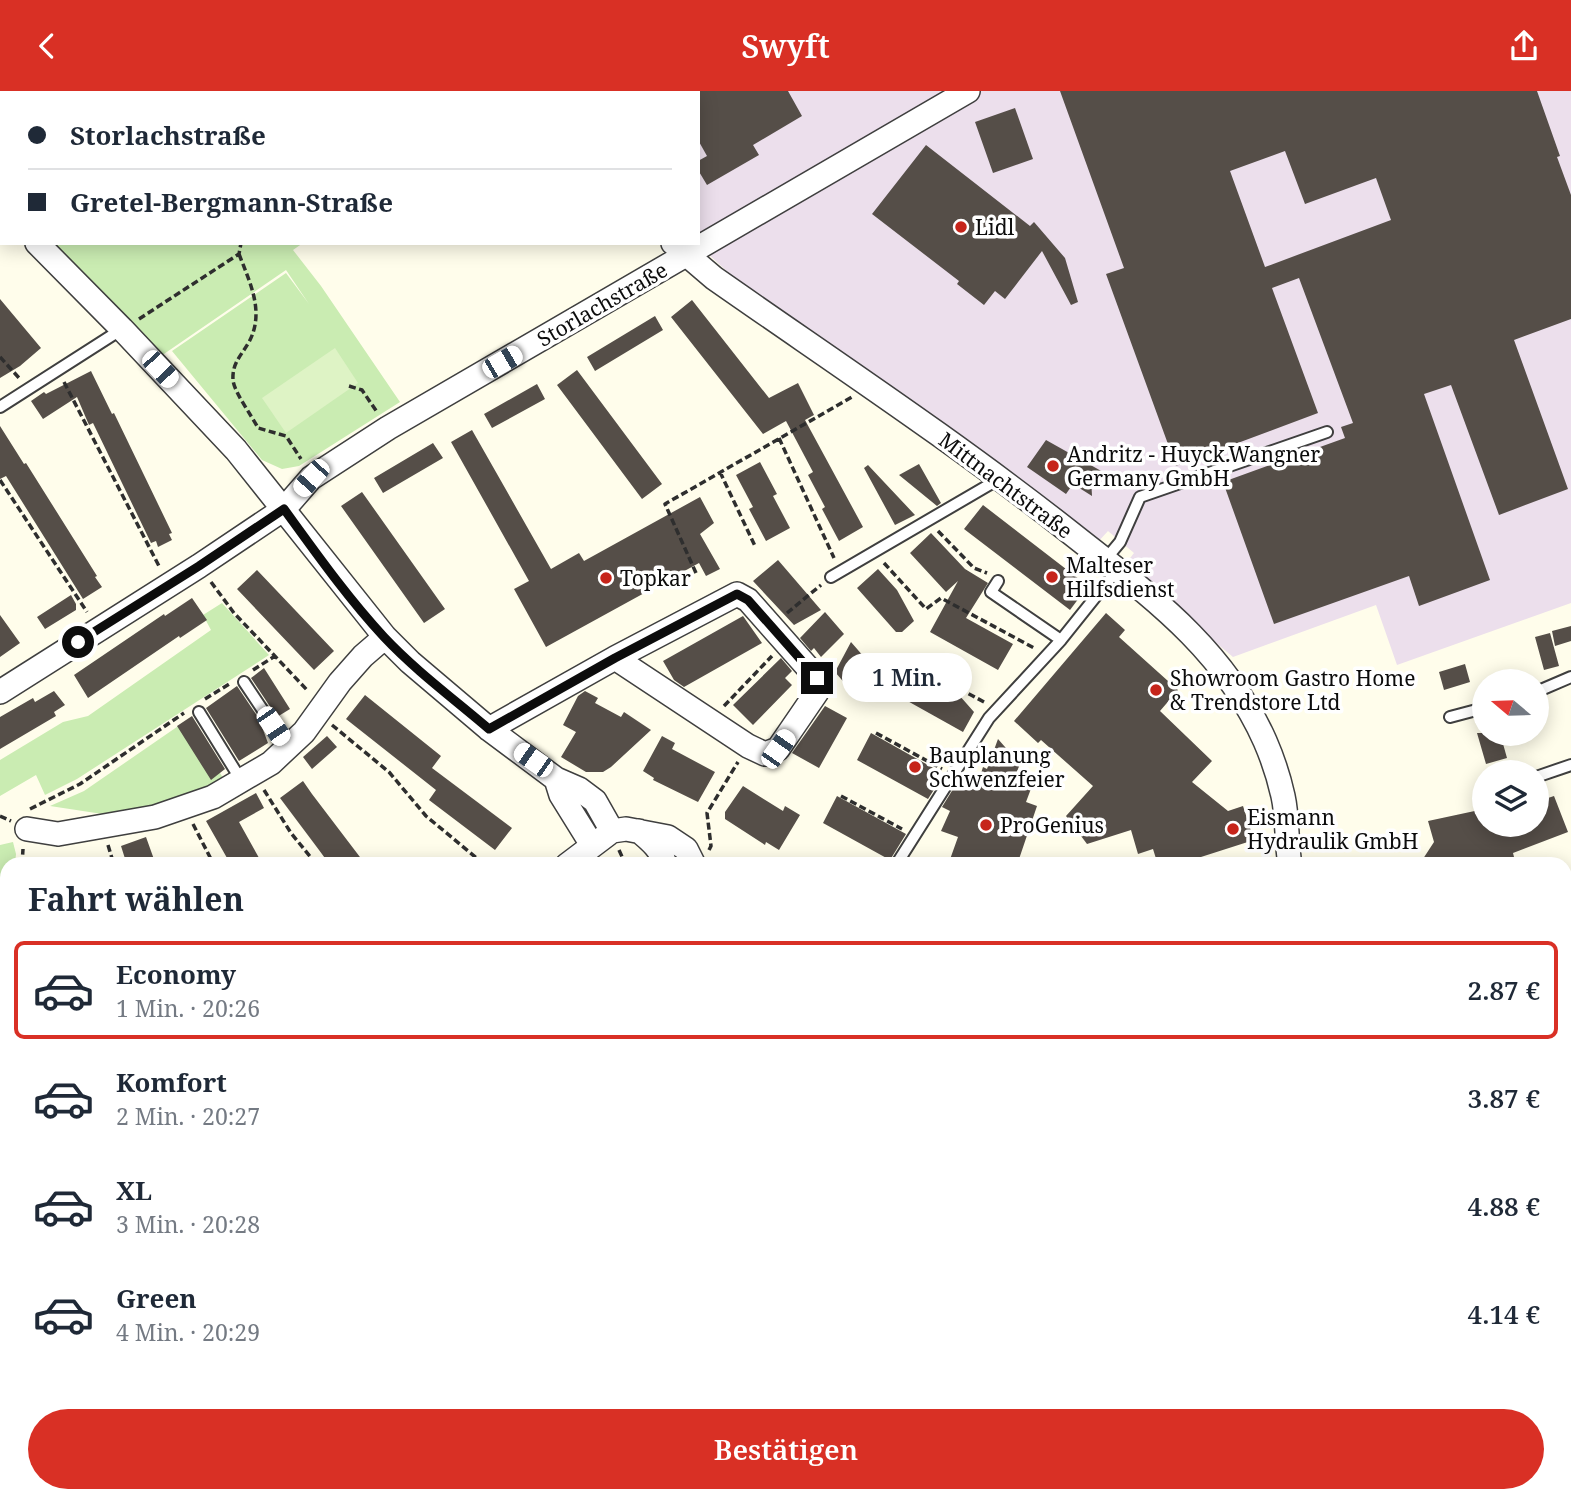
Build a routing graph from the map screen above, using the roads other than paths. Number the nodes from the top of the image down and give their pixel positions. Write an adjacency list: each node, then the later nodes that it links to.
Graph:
1 (968, 91): 2 (street, Storlachstraße)
2 (700, 238)
3 (39, 245): 5 (street)
4 (679, 249): 8 (street, Mittnachtstraße); 9 (street, Storlachstraße)
5 (122, 329): 6 (lane); 9 (street)
6 (0, 407)
7 (1327, 432): 10 (lane)
8 (1001, 478): 10 (street, Mittnachtstraße); 11 (lane)
9 (284, 509): 13 (street); 19 (street, Storlachstraße)
10 (1111, 565): 14 (lane); 37 (street, Mittnachtstraße)
11 (831, 577)
12 (998, 581): 14 (lane)
13 (385, 638): 23 (street); 24 (street)
14 (1061, 640): 36 (lane)
15 (615, 658): 15 (street); 23 (street)
16 (1571, 677): 18 (lane)
17 (242, 680): 24 (lane)
18 (1549, 686)
19 (0, 692)
20 (1472, 711): 22 (lane)
21 (199, 712): 27 (lane)
22 (1450, 717)
23 (489, 729): 28 (street)
24 (288, 748): 27 (street)
25 (1571, 765): 26 (lane)
26 (1549, 773)
27 (248, 777): 29 (street)
28 (556, 779): 30 (street); 32 (street)
29 (18, 824)
30 (612, 831): 31 (street); 32 (street)
31 (639, 831): 34 (street); 35 (street)
32 (592, 845): 33 (street)
33 (577, 857)
34 (663, 857)
35 (698, 857)
36 (902, 857)
37 (1289, 857)

